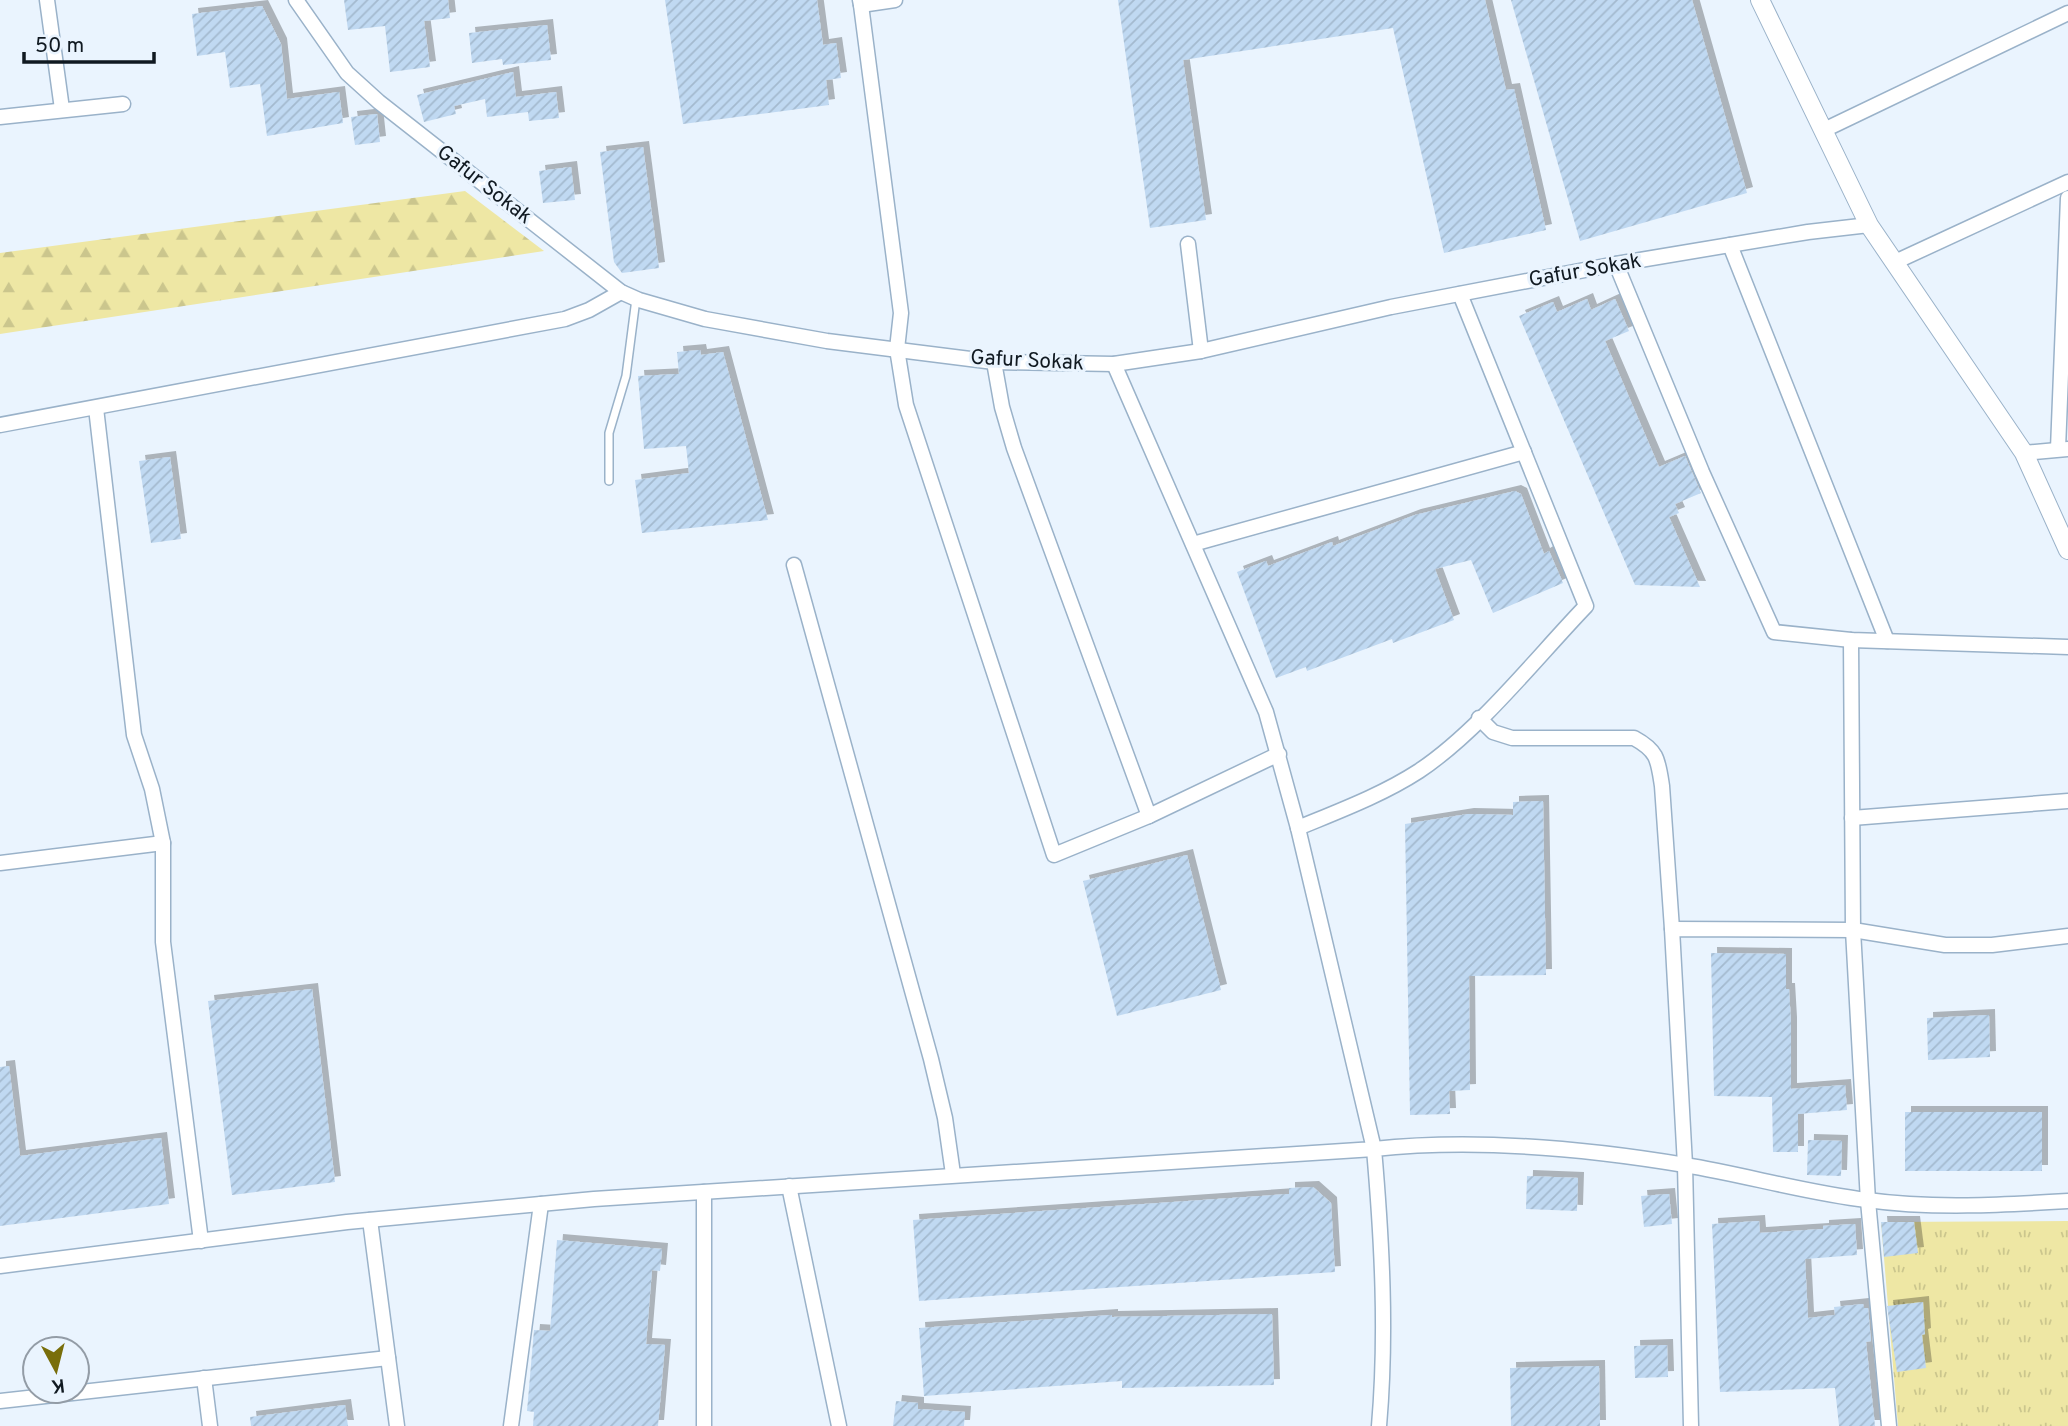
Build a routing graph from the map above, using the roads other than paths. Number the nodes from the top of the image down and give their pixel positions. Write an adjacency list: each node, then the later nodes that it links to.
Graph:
1 (47, 0): 8 (street)
2 (296, 0): 18 (street, Gafur Sokak)
3 (895, 0): 5 (street)
4 (1760, 0): 10 (street)
5 (860, 3): 21 (street)
6 (2068, 13): 10 (street)
7 (122, 104): 8 (street)
8 (62, 109): 9 (street)
9 (0, 117)
10 (1824, 130): 13 (street)
11 (2068, 182): 16 (street)
12 (2068, 198): 27 (street)
13 (1869, 225): 15 (street, Gafur Sokak); 16 (street)
14 (1188, 244): 22 (street)
15 (1730, 245): 17 (street, Gafur Sokak); 35 (street)
16 (1895, 262): 29 (street)
17 (1616, 264): 19 (street, Gafur Sokak); 34 (street)
18 (621, 292): 20 (street, Gafur Sokak); 25 (street)
19 (1460, 294): 22 (street, Gafur Sokak); 28 (street)
20 (636, 299): 21 (street, Gafur Sokak); 30 (lane)
21 (897, 349): 23 (street, Gafur Sokak); 40 (street)
22 (1201, 351): 24 (street, Gafur Sokak)
23 (994, 362): 24 (street, Gafur Sokak); 40 (street)
24 (1114, 365): 31 (street)
25 (96, 408): 26 (street); 43 (street)
26 (0, 425)
27 (2063, 449): 29 (street)
28 (1524, 452): 31 (street); 37 (street)
29 (2024, 453): 32 (street)
30 (609, 481)
31 (1194, 544): 38 (street)
32 (2068, 550)
33 (794, 565): 50 (street)
34 (1851, 640): 35 (street); 41 (street)
35 (1887, 641): 36 (street)
36 (2068, 648)
37 (1479, 718): 42 (street); 45 (street)
38 (1279, 754): 40 (street); 42 (street)
39 (2068, 801): 41 (street)
40 (1149, 816)
41 (1852, 818): 46 (street)
42 (1298, 828): 48 (street)
43 (163, 842): 44 (street); 57 (street)
44 (0, 863)
45 (1672, 929): 46 (street); 49 (street)
46 (1853, 930): 47 (street); 53 (street)
47 (2068, 936)
48 (1374, 1149): 49 (street); 50 (street); 67 (street)
49 (1685, 1165): 53 (street); 68 (street)
50 (953, 1174): 51 (street)
51 (789, 1186): 52 (street); 66 (street)
52 (704, 1192): 55 (street); 65 (street)
53 (1868, 1201): 54 (street); 69 (street)
54 (2068, 1201)
55 (541, 1204): 56 (street); 64 (street)
56 (370, 1220): 57 (street); 59 (street)
57 (201, 1241): 58 (street)
58 (0, 1266)
59 (388, 1359): 60 (street); 63 (street)
60 (204, 1378): 61 (street); 62 (street)
61 (0, 1401)
62 (210, 1426)
63 (397, 1426)
64 (511, 1426)
65 (704, 1426)
66 (839, 1426)
67 (1379, 1426)
68 (1691, 1426)
69 (1889, 1426)

